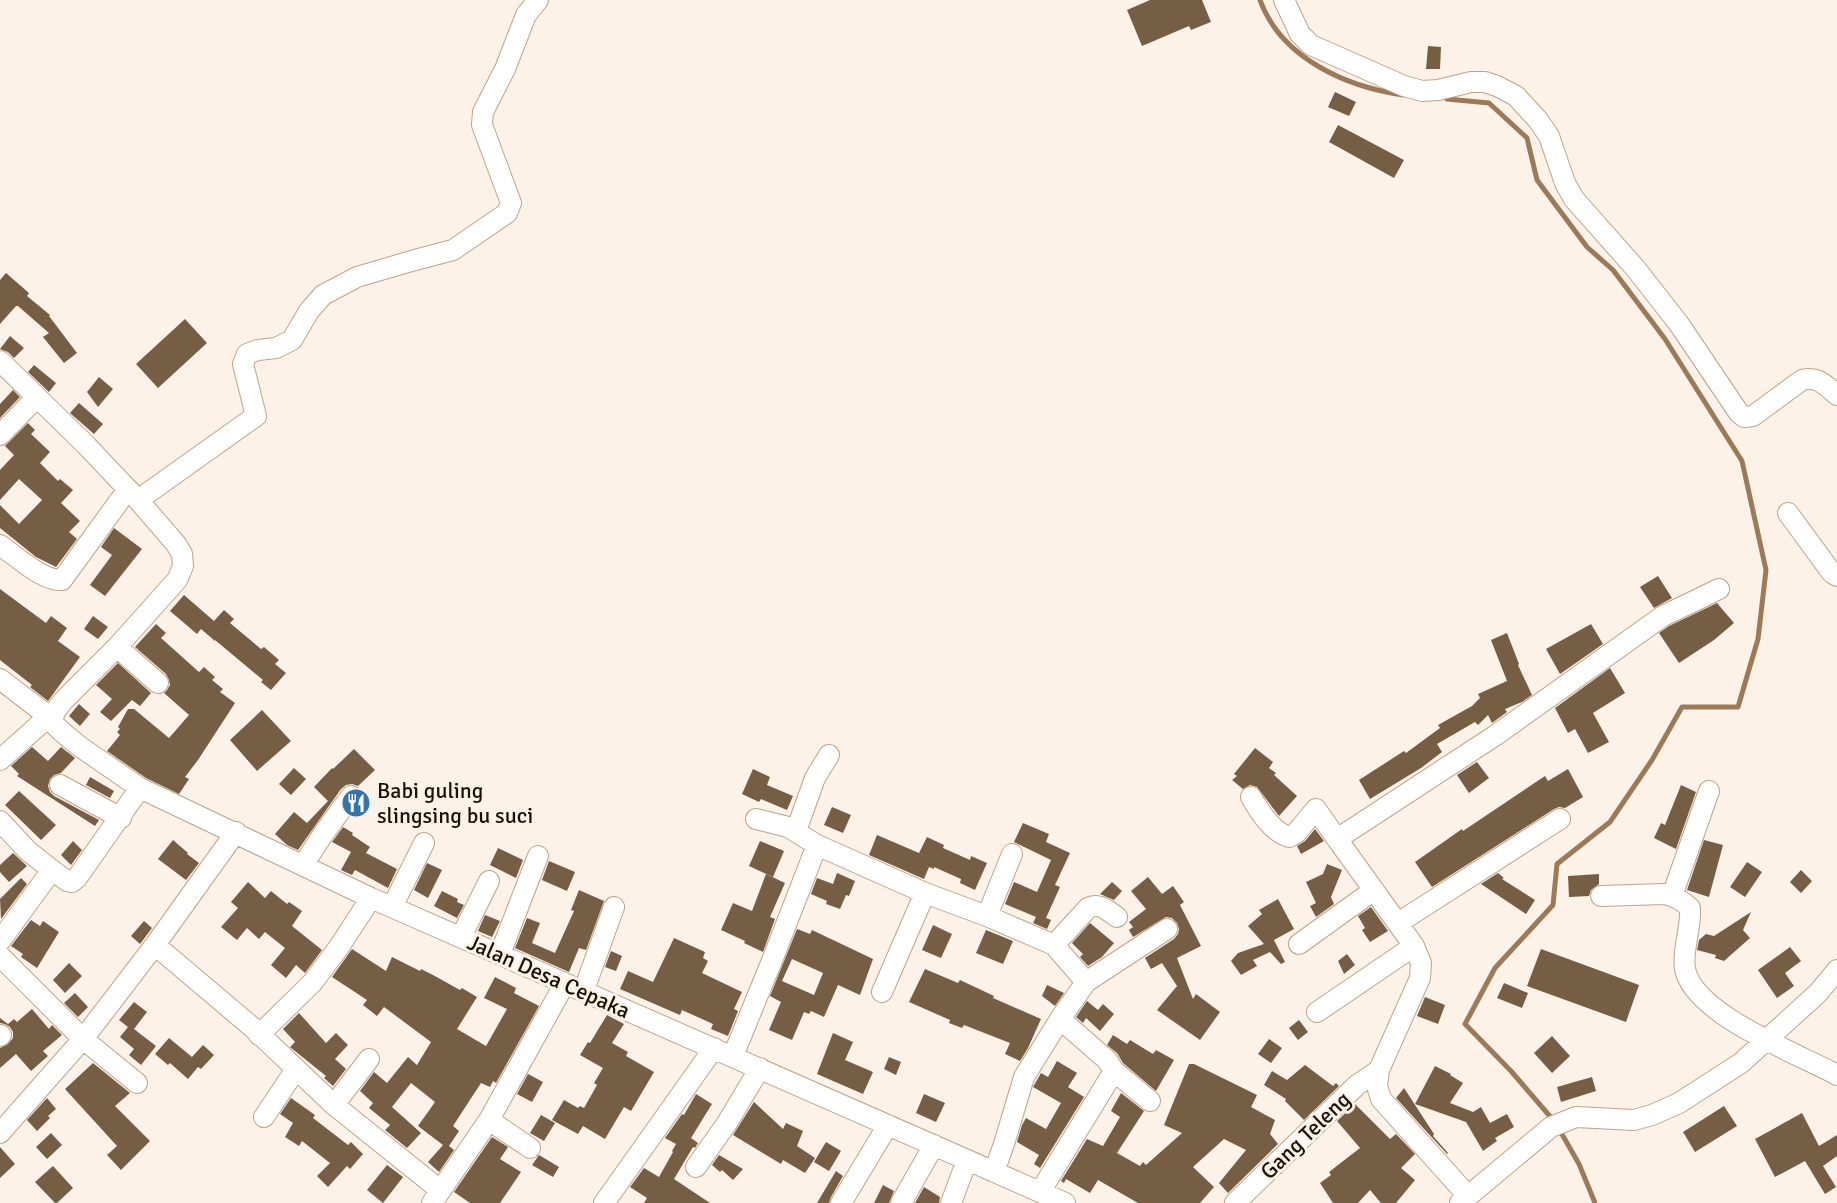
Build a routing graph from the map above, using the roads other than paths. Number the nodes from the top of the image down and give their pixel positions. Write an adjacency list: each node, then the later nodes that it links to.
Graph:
1 (538, 0): 7 (street)
2 (1284, 0): 4 (street)
3 (0, 361): 5 (street)
4 (1837, 395)
5 (37, 397): 6 (street); 7 (street)
6 (0, 435)
7 (133, 494): 9 (street); 12 (street)
8 (1788, 513): 10 (street)
9 (0, 545)
10 (1837, 576)
11 (1719, 589): 29 (street)
12 (117, 647): 14 (street); 15 (street)
13 (0, 679): 15 (street, Jalan Desa Cepaka)
14 (158, 682)
15 (50, 718): 17 (street); 19 (street, Jalan Desa Cepaka)
16 (830, 755): 27 (street)
17 (0, 760)
18 (60, 785): 23 (street)
19 (140, 788): 23 (street); 28 (street, Jalan Desa Cepaka)
20 (1709, 791): 40 (street)
21 (351, 796): 34 (street)
22 (1251, 796): 29 (street)
23 (121, 818): 35 (street)
24 (756, 819): 27 (street)
25 (1560, 819): 46 (street)
26 (0, 821): 35 (street)
27 (796, 831): 31 (street)
28 (236, 832): 34 (street, Jalan Desa Cepaka); 51 (street)
29 (1337, 839): 37 (street)
30 (424, 843): 42 (street)
31 (816, 844): 38 (street); 67 (street)
32 (1012, 854): 44 (street)
33 (538, 856): 54 (street)
34 (303, 866): 41 (street, Jalan Desa Cepaka)
35 (52, 870): 49 (street)
36 (489, 880): 48 (street)
37 (1374, 890): 46 (street); 50 (street)
38 (925, 893): 44 (street); 60 (street)
39 (1601, 896): 40 (street)
40 (1672, 896): 65 (street)
41 (371, 898): 42 (street, Jalan Desa Cepaka); 63 (street)
42 (392, 907): 48 (street, Jalan Desa Cepaka)
43 (614, 907): 59 (street)
44 (987, 916): 52 (street)
45 (1117, 917): 52 (street)
46 (1398, 923): 53 (street)
47 (1167, 929): 57 (street)
48 (461, 937): 54 (street, Jalan Desa Cepaka)
49 (0, 941)
50 (1299, 944)
51 (155, 945): 63 (street); 64 (street)
52 (1054, 945): 57 (street)
53 (1414, 946): 61 (street); 71 (street)
54 (500, 954): 58 (street, Jalan Desa Cepaka)
55 (0, 956): 64 (street)
56 (1837, 970): 65 (street)
57 (1086, 982): 62 (street)
58 (565, 983): 59 (street, Jalan Desa Cepaka); 79 (street)
59 (584, 990): 66 (street, Jalan Desa Cepaka)
60 (882, 992)
61 (1317, 1012)
62 (1060, 1019): 72 (street); 85 (street)
63 (259, 1035): 70 (street)
64 (82, 1039): 74 (street); 78 (street)
65 (1768, 1040): 73 (street); 88 (street)
66 (714, 1048): 67 (street, Jalan Desa Cepaka); 89 (street)
67 (733, 1056): 69 (street, Jalan Desa Cepaka)
68 (369, 1059): 76 (street)
69 (760, 1068): 80 (street, Jalan Desa Cepaka); 84 (street)
70 (296, 1069): 76 (street); 77 (street)
71 (1378, 1070): 88 (street); 94 (street, Gang Teleng)
72 (1114, 1071): 75 (street); 86 (street)
73 (1837, 1075)
74 (137, 1083)
75 (1150, 1101)
76 (334, 1105): 87 (street)
77 (264, 1117)
78 (4, 1119)
79 (489, 1120): 82 (street); 87 (street)
80 (888, 1125): 81 (street, Jalan Desa Cepaka); 90 (street)
81 (934, 1145): 83 (street, Jalan Desa Cepaka); 91 (street)
82 (530, 1148)
83 (967, 1160): 85 (street, Jalan Desa Cepaka); 92 (street)
84 (696, 1167)
85 (994, 1172): 86 (street, Jalan Desa Cepaka)
86 (1040, 1192): 93 (street, Jalan Desa Cepaka)
87 (436, 1197)
88 (1470, 1198)
89 (604, 1203)
90 (842, 1203)
91 (901, 1203)
92 (951, 1203)
93 (1065, 1203)
94 (1235, 1203)

